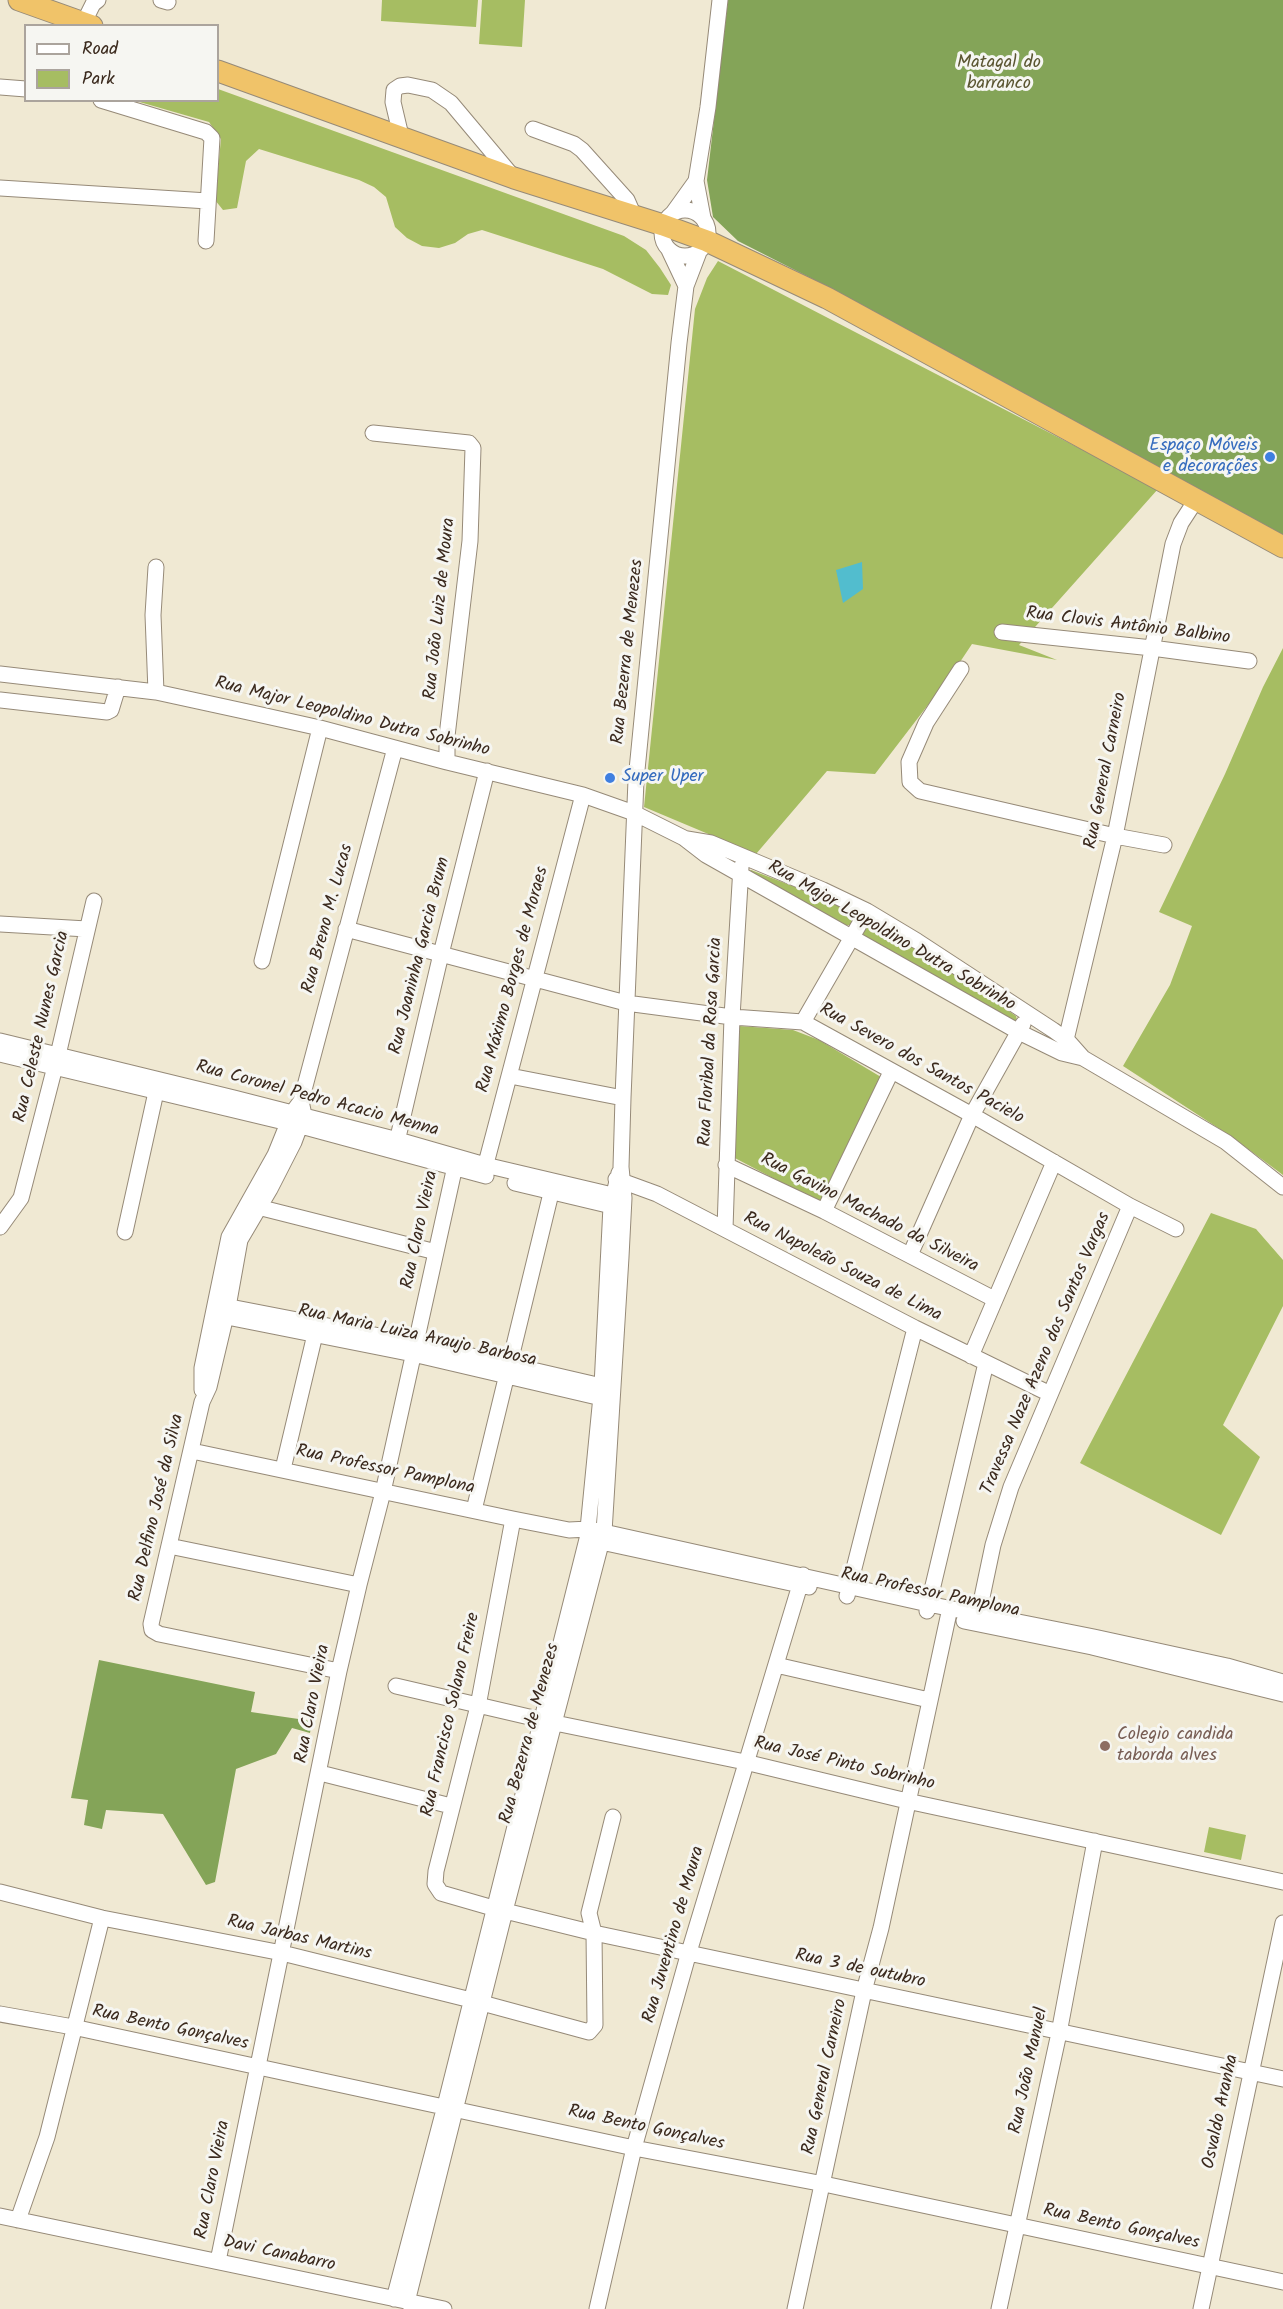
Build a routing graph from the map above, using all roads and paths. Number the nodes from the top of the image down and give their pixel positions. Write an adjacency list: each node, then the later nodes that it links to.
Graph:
1 (19, 0): 4 (highway)
2 (98, 0): 4 (street)
3 (720, 0): 12 (street)
4 (88, 24)
5 (219, 71): 10 (highway)
6 (0, 87): 7 (street)
7 (24, 88)
8 (108, 102): 14 (street)
9 (533, 129): 15 (street)
10 (401, 136): 11 (highway); 11 (street)
11 (514, 178): 15 (highway)
12 (696, 181): 16 (street); 17 (street)
13 (0, 188): 14 (street)
14 (208, 201): 18 (street)
15 (634, 216): 17 (highway)
16 (703, 218): 17 (street); 19 (street)
17 (668, 219): 19 (highway); 20 (street)
18 (206, 241)
19 (703, 246): 20 (street); 21 (street, Rua Bezerra de Menezes); 23 (highway)
20 (669, 250): 21 (street)
21 (686, 286): 43 (street, Rua Bezerra de Menezes)
22 (373, 433): 40 (street, Rua João Luiz de Moura)
23 (1196, 500): 24 (highway); 27 (street, Rua General Carneiro)
24 (1283, 547)
25 (156, 567): 34 (street)
26 (1002, 632): 27 (street, Rua Clovis Antônio Balbino)
27 (1152, 648): 28 (street, Rua Clovis Antônio Balbino); 44 (street, Rua General Carneiro)
28 (1249, 661)
29 (961, 669): 44 (street)
30 (0, 674): 31 (street, Rua Major Leopoldino Dutra Sobrinho)
31 (19, 676): 32 (street, Rua Major Leopoldino Dutra Sobrinho); 36 (street)
32 (55, 680): 33 (street, Rua Major Leopoldino Dutra Sobrinho); 37 (street)
33 (117, 687): 34 (street, Rua Major Leopoldino Dutra Sobrinho); 37 (street)
34 (156, 692): 38 (street, Rua Major Leopoldino Dutra Sobrinho)
35 (0, 700): 36 (street)
36 (16, 702): 37 (street)
37 (50, 706)
38 (320, 728): 39 (street, Rua Major Leopoldino Dutra Sobrinho); 56 (street)
39 (394, 748): 40 (street, Rua Major Leopoldino Dutra Sobrinho); 53 (street, Rua Breno M. Lucas)
40 (447, 762): 41 (street, Rua Major Leopoldino Dutra Sobrinho)
41 (487, 771): 42 (street, Rua Major Leopoldino Dutra Sobrinho); 55 (street, Rua Joaninha Garcia Brum)
42 (583, 795): 43 (street, Rua Major Leopoldino Dutra Sobrinho); 57 (street, Rua Máximo Borges de Moraes)
43 (634, 813): 45 (street, Rua Major Leopoldino Dutra Sobrinho); 58 (street, Rua Bezerra de Menezes)
44 (1115, 836): 46 (street); 63 (street, Rua General Carneiro)
45 (684, 838): 47 (street, Rua Major Leopoldino Dutra Sobrinho); 48 (street, Rua Major Leopoldino Dutra Sobrinho)
46 (1164, 845)
47 (742, 856): 48 (street, Rua Floribal da Rosa Garcia); 50 (street, Rua Major Leopoldino Dutra Sobrinho)
48 (740, 874): 54 (street, Rua Major Leopoldino Dutra Sobrinho); 60 (street, Rua Floribal da Rosa Garcia)
49 (94, 901): 52 (street, Rua Celeste Nunes Garcia)
50 (867, 911): 54 (street); 59 (street, Rua Major Leopoldino Dutra Sobrinho)
51 (0, 924): 52 (street)
52 (87, 929): 65 (street, Rua Celeste Nunes Garcia)
53 (346, 929): 55 (street, Rua Severo dos Santos Pacielo); 71 (street, Rua Breno M. Lucas)
54 (853, 938): 61 (street); 62 (street, Rua Major Leopoldino Dutra Sobrinho)
55 (441, 954): 57 (street, Rua Severo dos Santos Pacielo); 72 (street, Rua Joaninha Garcia Brum)
56 (262, 961)
57 (535, 978): 58 (street, Rua Severo dos Santos Pacielo); 67 (street, Rua Máximo Borges de Moraes)
58 (626, 1003): 60 (street, Rua Severo dos Santos Pacielo); 69 (street, Rua Bezerra de Menezes)
59 (1028, 1013): 62 (street); 63 (street, Rua Major Leopoldino Dutra Sobrinho)
60 (732, 1017): 61 (street, Rua Severo dos Santos Pacielo); 75 (street, Rua Floribal da Rosa Garcia)
61 (803, 1022): 66 (street, Rua Severo dos Santos Pacielo)
62 (1019, 1032): 63 (street, Rua Major Leopoldino Dutra Sobrinho); 70 (street)
63 (1064, 1046): 79 (street, Rua Major Leopoldino Dutra Sobrinho)
64 (3, 1048): 65 (street, Rua Coronel Pedro Acacio Menna)
65 (57, 1061): 68 (street, Rua Coronel Pedro Acacio Menna); 84 (street, Rua Celeste Nunes Garcia)
66 (891, 1072): 70 (street, Rua Severo dos Santos Pacielo); 83 (street)
67 (510, 1076): 69 (street); 76 (street, Rua Máximo Borges de Moraes)
68 (157, 1086): 71 (street, Rua Coronel Pedro Acacio Menna); 87 (street)
69 (623, 1098): 77 (street, Rua Bezerra de Menezes)
70 (972, 1115): 73 (street, Rua Severo dos Santos Pacielo); 89 (street)
71 (298, 1116): 72 (street, Rua Coronel Pedro Acacio Menna); 81 (street, Rua Delfino José da Silva)
72 (396, 1145): 74 (street, Rua Coronel Pedro Acacio Menna)
73 (1054, 1162): 82 (street, Rua Severo dos Santos Pacielo); 90 (street)
74 (456, 1163): 76 (street, Rua Coronel Pedro Acacio Menna); 88 (street, Rua Claro Vieira)
75 (726, 1165): 83 (street, Rua Gavino Machado da Silveira); 85 (street, Rua Floribal da Rosa Garcia)
76 (484, 1170): 78 (street, Rua Coronel Pedro Acacio Menna)
77 (620, 1176): 80 (street, Rua Bezerra de Menezes); 85 (street, Rua Napoleão Souza de Lima)
78 (552, 1187): 80 (street, Rua Coronel Pedro Acacio Menna); 97 (street)
79 (1283, 1187)
80 (617, 1202): 98 (street, Rua Bezerra de Menezes)
81 (253, 1206): 88 (street); 91 (street, Rua Delfino José da Silva)
82 (1130, 1206): 86 (street, Rua Severo dos Santos Pacielo); 99 (street, Travessa Naze Azeno dos Santos Vargas)
83 (824, 1211): 89 (street, Rua Gavino Machado da Silveira)
84 (0, 1227)
85 (724, 1229): 92 (street, Rua Napoleão Souza de Lima)
86 (1176, 1229)
87 (125, 1232)
88 (436, 1252): 94 (street, Rua Claro Vieira)
89 (910, 1255): 90 (street, Rua Gavino Machado da Silveira)
90 (994, 1299): 95 (street)
91 (221, 1311): 93 (street, Rua Maria Luiza Araujo Barbosa); 100 (street, Rua Delfino José da Silva)
92 (915, 1328): 95 (street, Rua Napoleão Souza de Lima); 109 (street)
93 (316, 1329): 94 (street, Rua Maria Luiza Araujo Barbosa); 101 (street)
94 (414, 1348): 97 (street, Rua Maria Luiza Araujo Barbosa); 102 (street, Rua Claro Vieira)
95 (971, 1356): 96 (street, Rua Napoleão Souza de Lima)
96 (986, 1363): 99 (street, Rua Napoleão Souza de Lima); 110 (street)
97 (509, 1370): 98 (street, Rua Maria Luiza Araujo Barbosa); 103 (street)
98 (607, 1393): 105 (street, Rua Bezerra de Menezes)
99 (1050, 1394): 112 (street, Travessa Naze Azeno dos Santos Vargas)
100 (192, 1451): 101 (street, Rua Professor Pamplona); 106 (street, Rua Delfino José da Silva)
101 (283, 1469): 102 (street, Rua Professor Pamplona)
102 (383, 1492): 103 (street, Rua Professor Pamplona); 108 (street, Rua Claro Vieira)
103 (474, 1510): 104 (street, Rua Professor Pamplona)
104 (513, 1519): 105 (street, Rua Professor Pamplona); 119 (street, Rua Francisco Solano Freire)
105 (596, 1536): 107 (street, Rua Professor Pamplona); 120 (street, Rua Bezerra de Menezes)
106 (169, 1546): 108 (street); 114 (street, Rua Delfino José da Silva)
107 (802, 1580): 109 (street, Rua Professor Pamplona); 113 (street, Rua Juventino de Moura)
108 (359, 1585): 114 (street, Rua Claro Vieira)
109 (848, 1591): 110 (street, Rua Professor Pamplona)
110 (928, 1609): 111 (street, Rua Professor Pamplona)
111 (949, 1613): 112 (street, Rua Professor Pamplona); 118 (street, Rua General Carneiro)
112 (977, 1618): 115 (street, Rua Professor Pamplona)
113 (776, 1665): 118 (street); 121 (street, Rua Juventino de Moura)
114 (339, 1671): 122 (street, Rua Claro Vieira)
115 (1274, 1684): 117 (street, Rua Professor Pamplona)
116 (396, 1686): 119 (street, Rua José Pinto Sobrinho)
117 (1283, 1694)
118 (930, 1700): 123 (street, Rua General Carneiro)
119 (478, 1706): 120 (street, Rua José Pinto Sobrinho); 124 (street, Rua Francisco Solano Freire)
120 (549, 1721): 121 (street, Rua José Pinto Sobrinho); 130 (street, Rua Bezerra de Menezes)
121 (746, 1762): 123 (street, Rua José Pinto Sobrinho); 134 (street, Rua Juventino de Moura)
122 (320, 1773): 124 (street); 135 (street, Rua Claro Vieira)
123 (907, 1801): 126 (street, Rua José Pinto Sobrinho); 136 (street, Rua General Carneiro)
124 (451, 1806): 128 (street, Rua Francisco Solano Freire)
125 (613, 1817): 133 (street)
126 (1095, 1841): 127 (street, Rua José Pinto Sobrinho); 140 (street, Rua João Manuel)
127 (1283, 1882)
128 (435, 1884): 130 (street, Rua 3 de outubro)
129 (0, 1892): 131 (street, Rua Jarbas Martins)
130 (499, 1910): 133 (street, Rua 3 de outubro); 137 (street, Rua Bezerra de Menezes)
131 (102, 1918): 135 (street, Rua Jarbas Martins); 139 (street)
132 (1283, 1923): 142 (street, Osvaldo Aranha)
133 (594, 1933): 134 (street, Rua 3 de outubro); 137 (street, Rua Jarbas Martins)
134 (688, 1952): 136 (street, Rua 3 de outubro); 145 (street, Rua Juventino de Moura)
135 (282, 1953): 137 (street, Rua Jarbas Martins); 141 (street, Rua Claro Vieira)
136 (864, 1991): 140 (street, Rua 3 de outubro); 146 (street, Rua General Carneiro)
137 (476, 2001): 144 (street, Rua Bezerra de Menezes)
138 (0, 2014): 139 (street, Rua Bento Gonçalves)
139 (73, 2027): 141 (street, Rua Bento Gonçalves); 148 (street)
140 (1059, 2033): 142 (street, Rua 3 de outubro); 149 (street, Rua João Manuel)
141 (256, 2068): 144 (street, Rua Bento Gonçalves); 150 (street, Rua Claro Vieira)
142 (1250, 2071): 143 (street, Rua 3 de outubro); 151 (street, Osvaldo Aranha)
143 (1283, 2079)
144 (450, 2107): 145 (street, Rua Bento Gonçalves); 153 (street, Rua Bezerra de Menezes)
145 (634, 2148): 146 (street, Rua Bento Gonçalves); 155 (street, Rua Juventino de Moura)
146 (824, 2184): 149 (street, Rua Bento Gonçalves); 156 (street, Rua General Carneiro)
147 (0, 2216): 148 (street, Davi Canabarro)
148 (18, 2220): 150 (street, Davi Canabarro)
149 (1016, 2226): 151 (street, Rua Bento Gonçalves); 157 (street, Rua João Manuel)
150 (218, 2261): 153 (street, Davi Canabarro)
151 (1210, 2266): 152 (street, Rua Bento Gonçalves); 158 (street, Osvaldo Aranha)
152 (1283, 2282)
153 (401, 2301): 154 (street, Davi Canabarro)
154 (444, 2309)
155 (597, 2309)
156 (795, 2309)
157 (999, 2309)
158 (1201, 2309)

